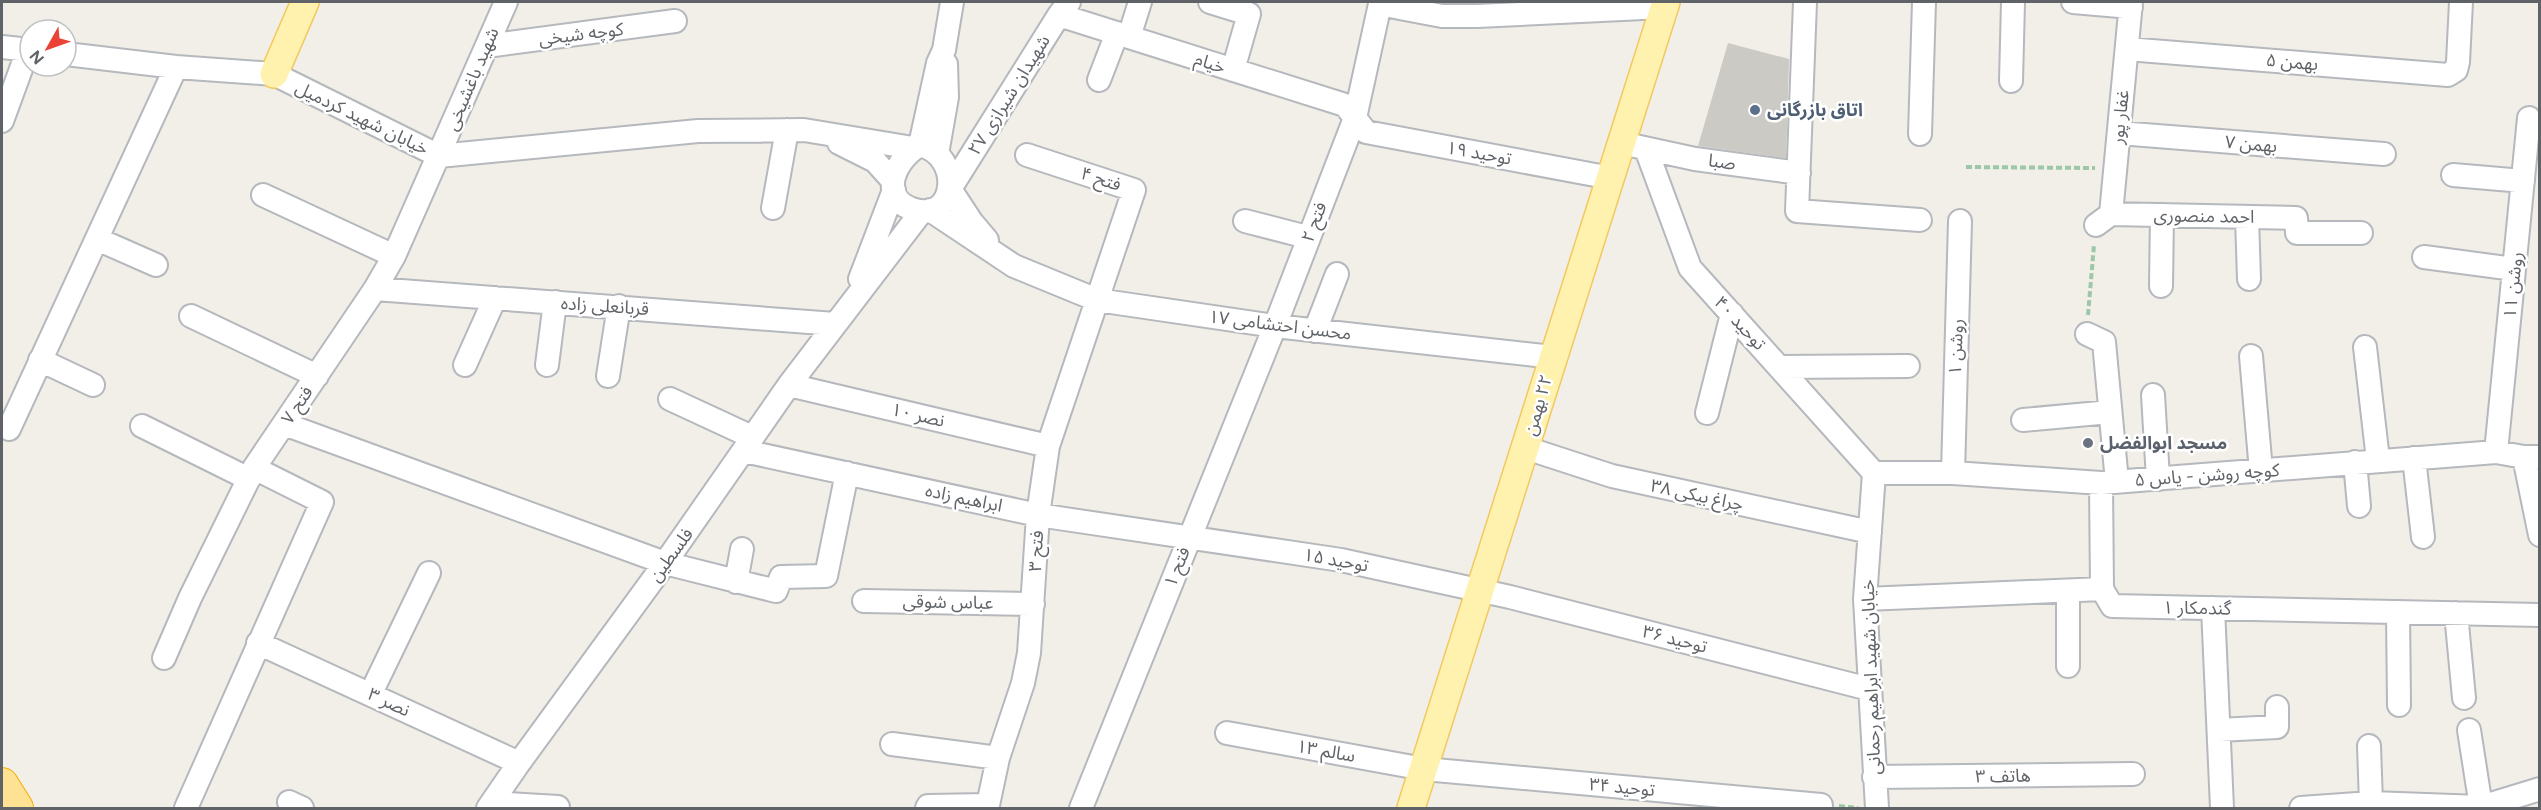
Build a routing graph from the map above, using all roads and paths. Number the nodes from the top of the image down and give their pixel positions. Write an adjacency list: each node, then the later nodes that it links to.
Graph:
1 (304, 2): 25 (main road)
2 (506, 2): 18 (street, شهید باغشیخی)
3 (952, 2): 36 (street)
4 (1140, 2): 17 (street)
5 (1210, 2): 24 (street)
6 (1805, 2): 42 (street)
7 (1924, 2): 34 (street)
8 (2013, 2): 28 (street)
9 (2073, 2): 12 (street)
10 (2461, 2): 21 (street, بهمن ۵)
11 (1665, 4): 15 (street); 35 (main road, ٢٢ بهمن)
12 (2131, 4): 21 (street, غفار پور)
13 (1406, 5): 15 (street); 29 (street, فتح ۲)
14 (1064, 8): 17 (street, خیام); 47 (street, شهیدان شیرازی ۲۷)
15 (1513, 8)
16 (675, 21): 18 (street, کوچه شیخی)
17 (1123, 35): 24 (street, خیام); 27 (street)
18 (487, 46): 39 (street, شهید باغشیخی)
19 (2, 47): 20 (street)
20 (18, 49)
21 (2127, 49): 33 (street, غفار پور)
22 (78, 55): 23 (street, خیابان شهید کردمیل)
23 (176, 67): 25 (street, خیابان شهید کردمیل); 59 (street)
24 (1233, 70): 29 (street, خیام)
25 (274, 74): 39 (street, خیابان شهید کردمیل)
26 (18, 78): 31 (street)
27 (1099, 80)
28 (2011, 81)
29 (1355, 118): 44 (street, توحید ۱۹); 58 (street, فتح ۲)
30 (2529, 118): 45 (street, روشن ۱۱)
31 (2, 121)
32 (795, 130): 36 (street); 39 (street, خیابان شهید کردمیل); 46 (street); 49 (street)
33 (2119, 133): 37 (street, بهمن ۷); 41 (street, غفار پور)
34 (1920, 134)
35 (1634, 146): 42 (street, صبا); 44 (main road, ٢٢ بهمن); 74 (street, توحید ۴۰)
36 (923, 149): 46 (street); 47 (street)
37 (2384, 154)
38 (1027, 155): 71 (street, فتح ۴)
39 (439, 156): 60 (street, فتح ۷)
40 (1966, 167): 41 (path)
41 (2114, 168): 54 (street, غفار پور)
42 (1799, 173): 53 (street)
43 (2453, 174): 45 (street)
44 (1611, 178): 82 (main road, ٢٢ بهمن)
45 (2523, 181): 64 (street, روشن ۱۱)
46 (894, 185): 50 (street); 70 (street)
47 (950, 189): 50 (street); 63 (street, محسن احتشامی ۱۷)
48 (263, 195): 60 (street)
49 (773, 208)
50 (926, 211): 63 (street, محسن احتشامی ۱۷); 70 (street)
51 (2162, 215): 52 (street, احمد منصوری); 54 (street, احمد منصوری); 67 (street)
52 (2247, 217): 57 (street, احمد منصوری); 66 (street)
53 (1920, 220)
54 (2103, 220): 79 (path)
55 (1245, 221): 58 (street)
56 (1960, 221): 112 (street, روشن ۱)
57 (2361, 233)
58 (1307, 237): 77 (street, فتح ۲)
59 (97, 239): 62 (street); 83 (street)
60 (394, 256): 68 (street, فتح ۷)
61 (2424, 257): 64 (street)
62 (156, 265)
63 (1014, 266): 71 (street, محسن احتشامی ۱۷)
64 (2514, 269): 103 (street, روشن ۱۱)
65 (1337, 274): 78 (street)
66 (2249, 279)
67 (2161, 286)
68 (375, 289): 69 (street, قربانعلی زاده); 88 (street, فتح ۷)
69 (495, 298): 72 (street, قربانعلی زاده); 84 (street)
70 (852, 300): 76 (street, فلسطین)
71 (1097, 300): 77 (street, محسن احتشامی ۱۷); 101 (street, فتح ۳)
72 (555, 302): 73 (street, قربانعلی زاده); 85 (street)
73 (619, 306): 76 (street, قربانعلی زاده); 89 (street)
74 (1732, 314): 87 (street, توحید ۴۰); 95 (street)
75 (191, 316): 88 (street)
76 (835, 324): 91 (street, فلسطین)
77 (1275, 326): 78 (street, محسن احتشامی ۱۷); 119 (street, فتح ۱)
78 (1315, 331): 82 (street, محسن احتشامی ۱۷)
79 (2096, 338): 94 (street)
80 (2365, 346): 106 (street)
81 (2251, 356): 108 (street)
82 (1553, 357): 102 (main road, ٢٢ بهمن)
83 (40, 360): 90 (street); 99 (street)
84 (465, 365)
85 (547, 365)
86 (1908, 366): 87 (street)
87 (1781, 367): 111 (street, توحید ۴۰)
88 (317, 376): 97 (street, فتح ۷)
89 (608, 376)
90 (93, 385)
91 (789, 385): 100 (street, فلسطین); 101 (street, نصر ۱۰)
92 (2153, 395): 113 (street)
93 (670, 399): 100 (street, ابراهیم زاده)
94 (2110, 412): 96 (street); 114 (street)
95 (1707, 413)
96 (2024, 420)
97 (284, 424): 109 (street, فتح ۷); 122 (street)
98 (142, 426): 109 (street)
99 (9, 429)
100 (748, 444): 110 (street, ابراهیم زاده); 122 (street, فلسطین)
101 (1048, 446): 116 (street, فتح ۳)
102 (1526, 448): 117 (street, چراغ بیکی ۳۸); 126 (main road, ٢٢ بهمن)
103 (2496, 452): 104 (street, کوچه روشن - یاس ۵); 105 (street, کوچه روشن - یاس ۵)
104 (2532, 457): 118 (street)
105 (2414, 458): 106 (street, کوچه روشن - یاس ۵); 120 (street)
106 (2378, 460): 107 (street, کوچه روشن - یاس ۵)
107 (2355, 462): 108 (street, کوچه روشن - یاس ۵); 115 (street)
108 (2260, 471): 113 (street, کوچه روشن - یاس ۵)
109 (251, 473): 135 (street); 136 (street, فتح ۷)
110 (847, 473): 116 (street, ابراهیم زاده); 124 (street)
111 (1874, 473): 112 (street, کوچه روشن - یاس ۵); 117 (street, خیابان شهید ابراهیم رحمانی)
112 (1953, 473): 114 (street, کوچه روشن - یاس ۵)
113 (2158, 479): 114 (street, کوچه روشن - یاس ۵)
114 (2109, 482): 125 (street)
115 (2359, 506)
116 (1038, 515): 119 (street, ابراهیم زاده); 130 (street, فتح ۳)
117 (1870, 532): 128 (street, خیابان شهید ابراهیم رحمانی)
118 (2540, 535)
119 (1190, 537): 126 (street, توحید ۱۵); 163 (street, فتح ۱)
120 (2423, 537)
121 (742, 549): 124 (street)
122 (665, 563): 124 (street); 149 (street, فلسطین)
123 (429, 573): 139 (street)
124 (736, 582)
125 (2102, 589): 127 (street); 131 (street, گندمکار ۱)
126 (1481, 590): 138 (street, توحید ۳۶); 150 (main road, ٢٢ بهمن)
127 (2068, 591): 128 (street); 137 (street)
128 (1864, 599): 138 (street, خیابان شهید ابراهیم رحمانی)
129 (864, 601): 130 (street, عباس شوقی)
130 (1033, 603): 148 (street, فتح ۳)
131 (2213, 608): 132 (street, گندمکار ۱); 143 (street)
132 (2398, 612): 133 (street, گندمکار ۱); 141 (street)
133 (2456, 614): 134 (street, گندمکار ۱); 140 (street)
134 (2540, 615)
135 (258, 643): 139 (street, نصر ۳); 160 (street)
136 (164, 658)
137 (2068, 666)
138 (1869, 689): 152 (street, خیابان شهید ابراهیم رحمانی)
139 (371, 693): 149 (street, نصر ۳)
140 (2464, 698)
141 (2399, 705)
142 (2277, 706): 143 (street)
143 (2219, 730): 167 (street)
144 (2469, 730): 158 (street)
145 (1227, 733): 150 (street, سالم ۱۳)
146 (892, 744): 148 (street)
147 (2369, 746): 155 (street)
148 (998, 758): 162 (street, فتح ۳)
149 (519, 763): 157 (street, فلسطین)
150 (1424, 769): 156 (street, توحید ۳۴); 164 (main road, ٢٢ بهمن)
151 (2133, 774): 152 (street, هاتف ۳)
152 (1874, 777): 166 (street, خیابان شهید ابراهیم رحمانی)
153 (2, 784): 159 (highway)
154 (2540, 789): 158 (street)
155 (2371, 803): 158 (street); 168 (street)
156 (1821, 805): 165 (path)
157 (490, 806): 161 (street)
158 (2481, 807)
159 (17, 808)
160 (186, 808)
161 (558, 808)
162 (927, 808)
163 (1081, 808)
164 (1411, 808)
165 (1861, 808)
166 (1877, 808)
167 (2222, 808)
168 (2301, 808)

